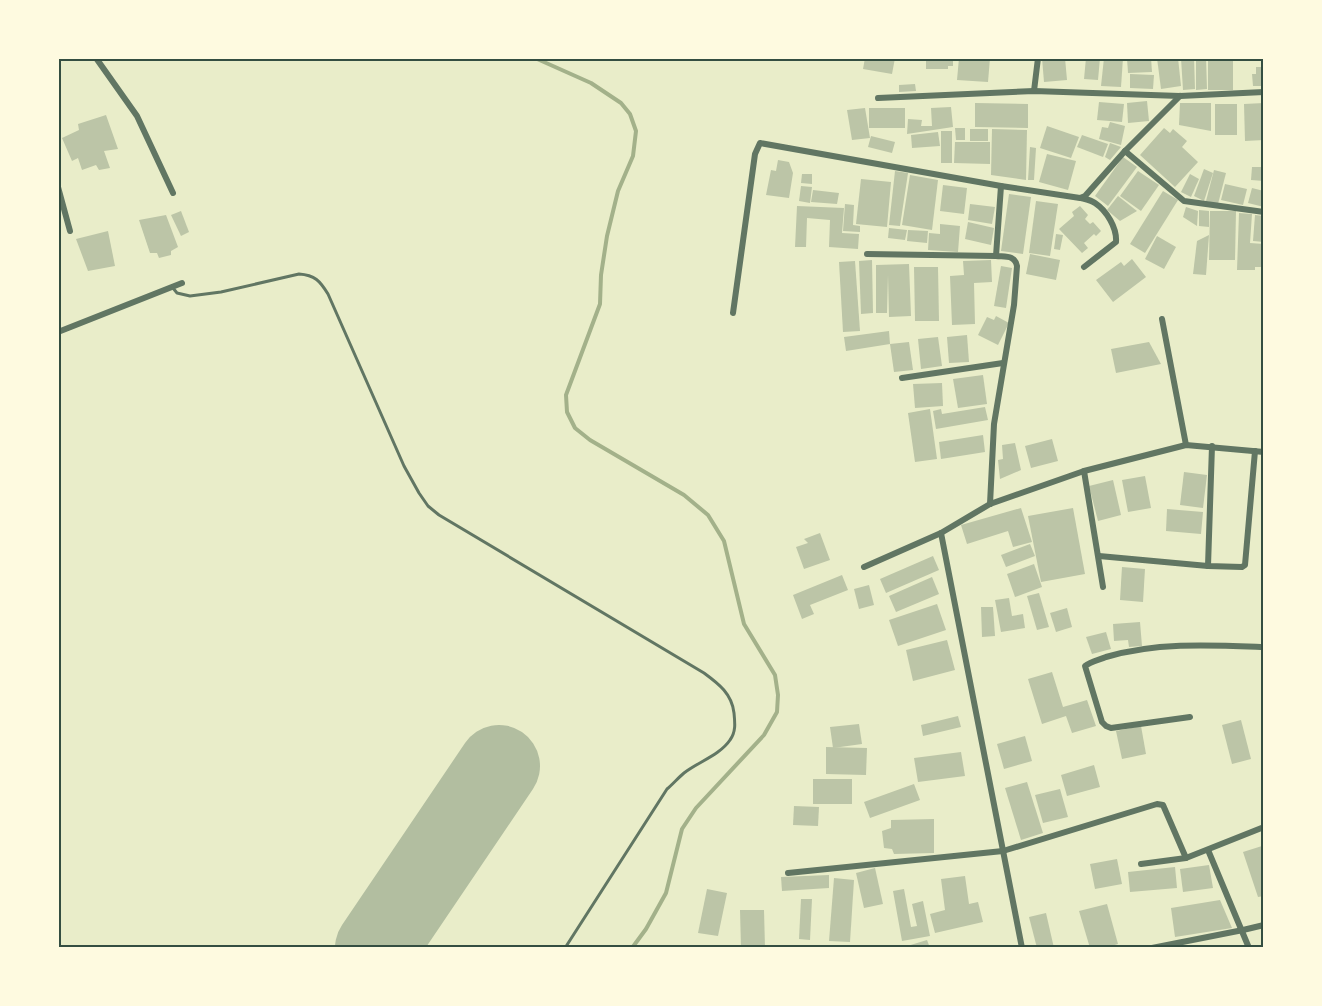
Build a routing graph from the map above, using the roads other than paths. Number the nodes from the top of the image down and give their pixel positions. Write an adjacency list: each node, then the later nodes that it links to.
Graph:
1 (96, 58): 10 (street)
2 (1038, 58): 3 (street)
3 (1034, 91): 5 (street); 6 (street)
4 (1263, 92): 5 (street)
5 (1180, 96): 7 (street)
6 (878, 98)
7 (1125, 151): 11 (street); 12 (street)
8 (1001, 186): 11 (street); 15 (street); 19 (street)
9 (58, 187): 13 (street)
10 (173, 193)
11 (1080, 198): 16 (street)
12 (1263, 212)
13 (70, 231)
14 (867, 254): 15 (street)
15 (996, 256): 22 (street)
16 (1084, 267)
17 (182, 283): 18 (street)
18 (172, 287): 21 (street); 45 (lane)
19 (732, 313)
20 (1162, 319): 24 (street)
21 (58, 332)
22 (1004, 363): 23 (street); 29 (street)
23 (902, 378)
24 (1186, 445): 25 (street); 28 (street)
25 (1212, 446): 26 (street); 32 (street)
26 (1255, 451): 27 (street); 32 (street)
27 (1263, 452)
28 (1084, 471): 29 (street); 31 (street)
29 (990, 504): 30 (street)
30 (941, 533): 33 (street); 39 (street)
31 (1099, 556): 32 (street); 34 (street)
32 (1208, 566)
33 (864, 567)
34 (1103, 587)
35 (1263, 647): 36 (street)
36 (1190, 717)
37 (1263, 827): 38 (street)
38 (1208, 850): 40 (street); 44 (street)
39 (1003, 851): 40 (street); 42 (street); 46 (street)
40 (1185, 858): 41 (street)
41 (1141, 864)
42 (788, 873)
43 (1263, 925): 44 (street)
44 (1243, 930): 47 (street); 48 (street)
45 (566, 948)
46 (1022, 948)
47 (1152, 948)
48 (1249, 948)

